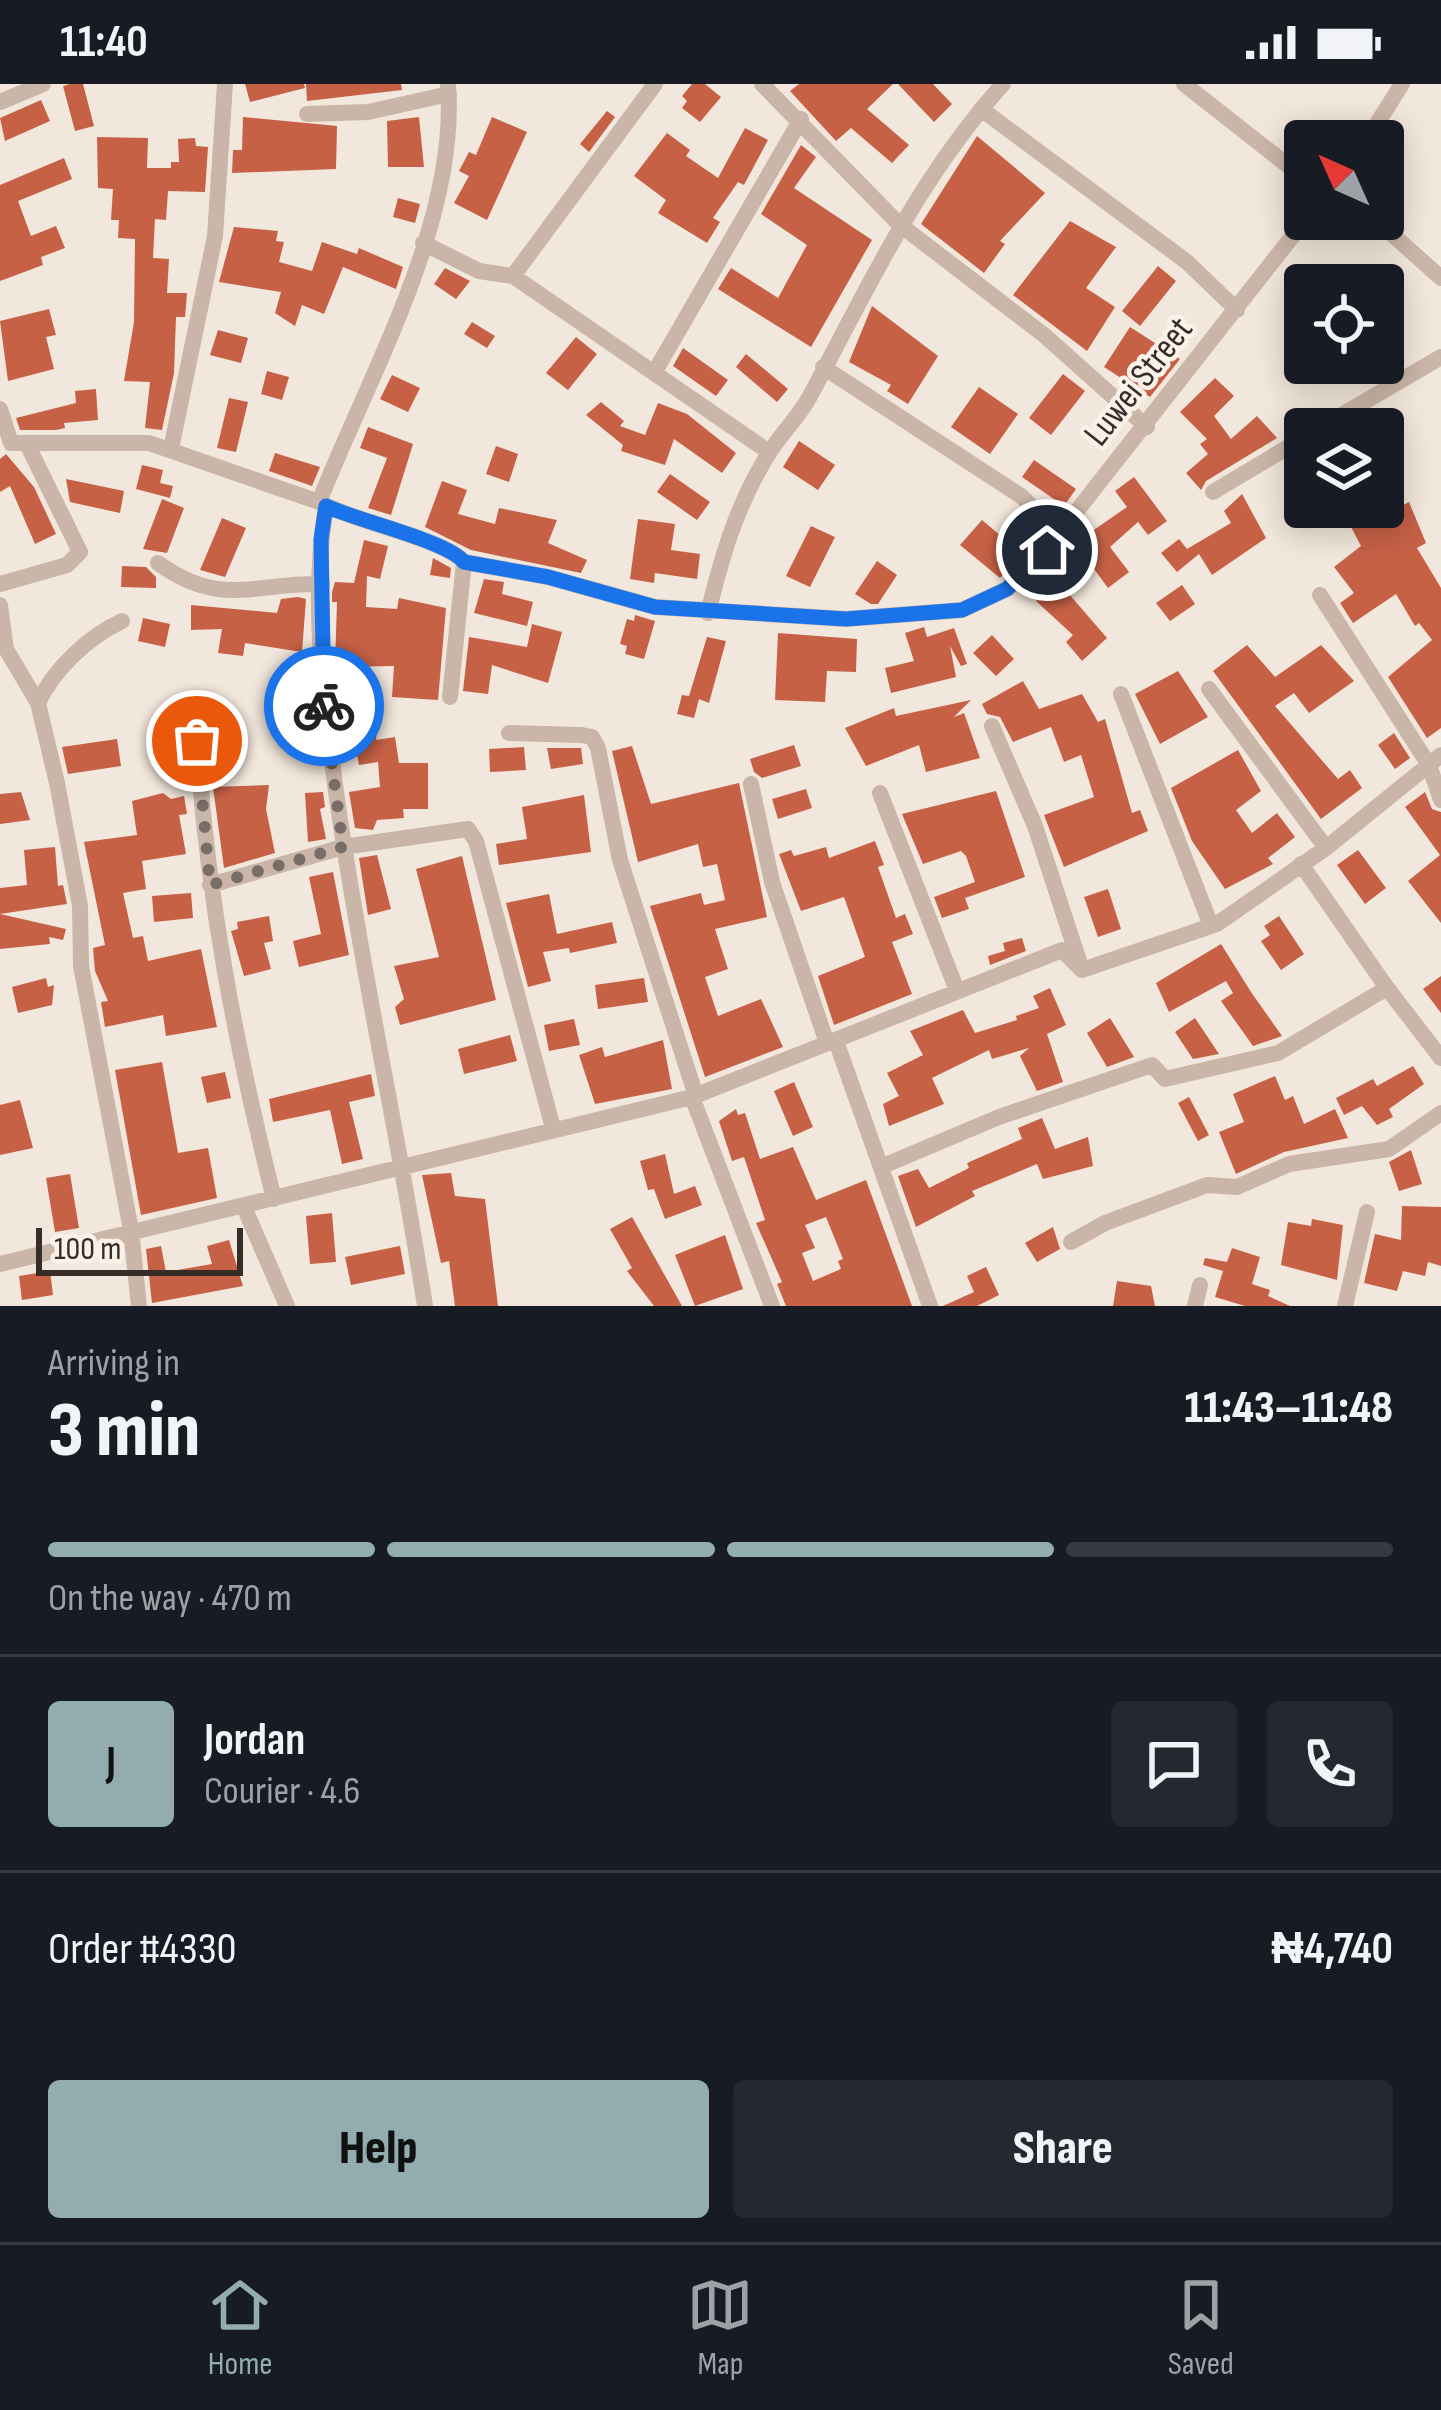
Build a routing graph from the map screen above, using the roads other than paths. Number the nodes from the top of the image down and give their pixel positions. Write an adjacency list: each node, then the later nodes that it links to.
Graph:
1 (44, 84): 9 (street)
2 (225, 84): 29 (street)
3 (655, 84): 19 (street)
4 (762, 84): 12 (street)
5 (1003, 84): 10 (street)
6 (1184, 84): 14 (street)
7 (1402, 84): 13 (street)
8 (449, 89): 11 (street); 18 (street)
9 (0, 102)
10 (981, 109): 15 (street); 21 (street)
11 (307, 114)
12 (801, 119): 15 (street); 24 (street)
13 (1379, 120)
14 (1284, 163)
15 (899, 224): 23 (street); 27 (street)
16 (1290, 240): 21 (street, Luwei Street)
17 (1398, 240): 20 (street)
18 (423, 243): 19 (street); 33 (street)
19 (513, 277): 24 (street)
20 (1441, 278)
21 (1237, 310): 27 (street, Luwei Street)
22 (1441, 357): 25 (street)
23 (823, 367): 31 (street); 34 (street)
24 (654, 373): 31 (street)
25 (1354, 408)
26 (0, 409): 28 (street)
27 (1148, 427): 34 (street, Luwei Street)
28 (28, 446): 29 (street, Luwei Street); 37 (street)
29 (171, 449): 33 (street, Luwei Street)
30 (1284, 450): 32 (street)
31 (769, 452): 41 (street)
32 (1213, 492)
33 (322, 504): 35 (street, Luwei Street); 38 (street)
34 (1060, 535): 41 (street, Luwei Street)
35 (464, 562): 41 (street, Luwei Street); 45 (street)
36 (158, 563): 38 (street)
37 (0, 584)
38 (322, 584): 54 (street)
39 (1320, 595): 50 (street)
40 (0, 605): 46 (street)
41 (708, 614)
42 (122, 621): 46 (street)
43 (1209, 689): 55 (street)
44 (1121, 694): 58 (street)
45 (450, 697)
46 (38, 703): 72 (street)
47 (992, 726): 59 (street)
48 (509, 734): 64 (street)
49 (197, 741): 57 (street)
50 (1435, 760): 53 (street); 55 (street)
51 (751, 784): 62 (street)
52 (880, 793): 60 (street)
53 (1441, 800)
54 (343, 847): 57 (street); 66 (street); 68 (street)
55 (1326, 848): 56 (street)
56 (1301, 864): 58 (street); 61 (street)
57 (210, 885): 69 (street)
58 (1210, 923): 59 (street)
59 (1082, 970): 60 (street)
60 (956, 988): 62 (street)
61 (1387, 988): 63 (street); 67 (street)
62 (832, 1042): 64 (street); 67 (street)
63 (1441, 1058)
64 (694, 1096): 66 (street); 79 (street)
65 (1441, 1113): 73 (street)
66 (553, 1128): 68 (street)
67 (883, 1166): 80 (street)
68 (404, 1167): 69 (street); 78 (street)
69 (274, 1199): 70 (street)
70 (244, 1207): 72 (street); 77 (street)
71 (1367, 1212): 82 (street)
72 (131, 1230): 74 (street); 76 (street)
73 (1072, 1242)
74 (0, 1264)
75 (1200, 1285): 81 (street)
76 (139, 1306)
77 (287, 1306)
78 (425, 1306)
79 (772, 1306)
80 (930, 1306)
81 (1195, 1306)
82 (1345, 1306)

